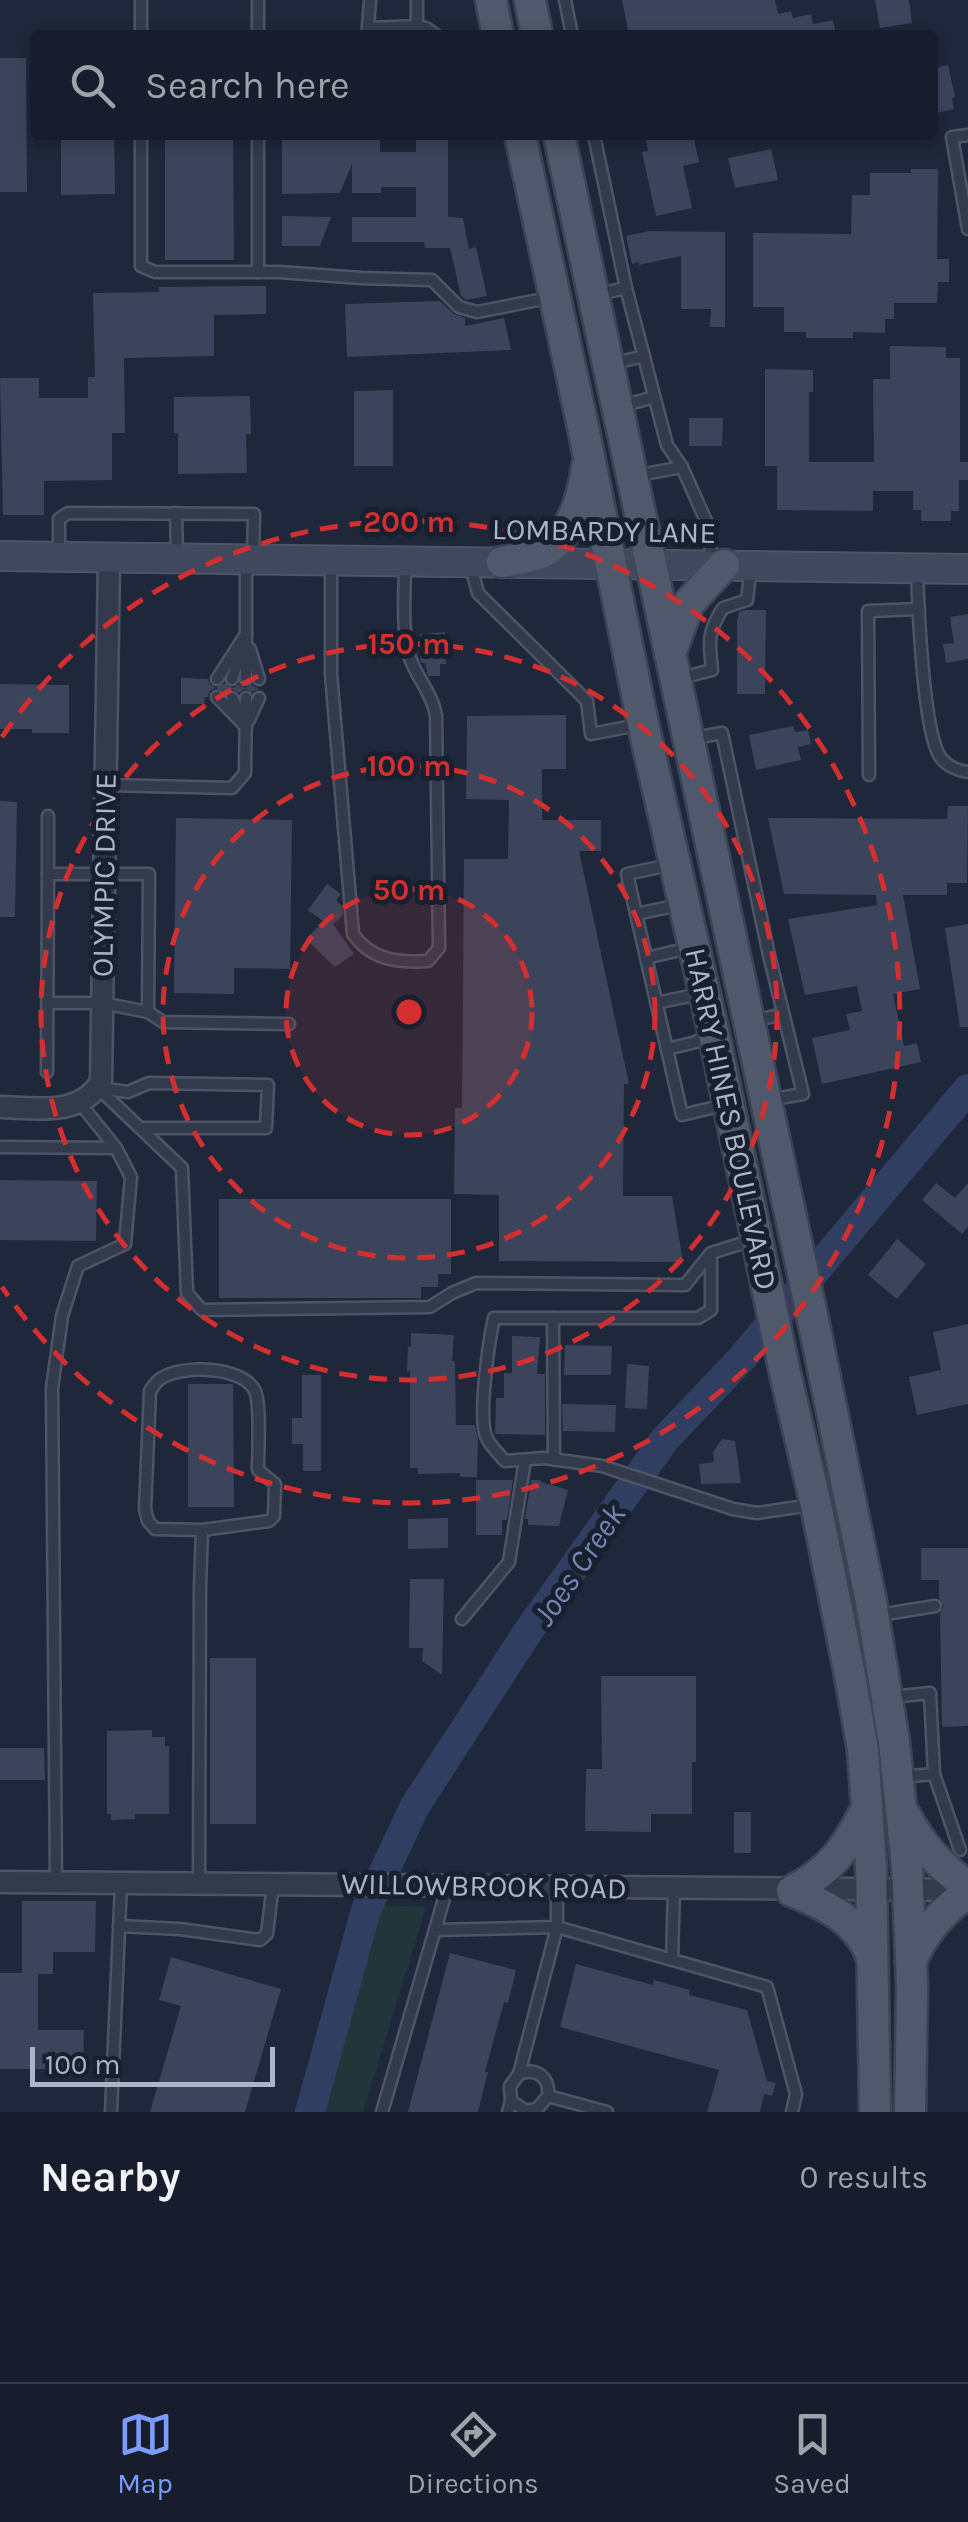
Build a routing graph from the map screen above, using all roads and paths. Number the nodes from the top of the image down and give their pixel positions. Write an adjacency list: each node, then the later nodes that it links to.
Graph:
1 (141, 0): 9 (lane)
2 (258, 0): 10 (lane)
3 (370, 0): 11 (lane)
4 (417, 0): 8 (lane)
5 (491, 0): 14 (main road)
6 (533, 0): 15 (main road)
7 (565, 0): 16 (lane)
8 (417, 26): 12 (lane); 13 (lane)
9 (141, 30)
10 (258, 30)
11 (368, 30)
12 (378, 30)
13 (429, 30)
14 (497, 30)
15 (537, 30)
16 (571, 30)
17 (968, 134): 24 (lane)
18 (141, 140): 27 (lane)
19 (258, 140): 27 (lane)
20 (521, 140): 30 (main road, HARRY HINES BOULEVARD)
21 (576, 150): 22 (lane); 23 (main road, HARRY HINES BOULEVARD)
22 (607, 199): 23 (lane); 25 (lane)
23 (584, 204): 26 (main road, HARRY HINES BOULEVARD)
24 (968, 229)
25 (617, 245): 26 (lane); 28 (lane)
26 (584, 252): 29 (main road, HARRY HINES BOULEVARD)
27 (258, 272): 30 (lane)
28 (626, 288): 29 (lane); 31 (lane)
29 (593, 295): 32 (main road, HARRY HINES BOULEVARD)
30 (554, 297): 35 (main road, HARRY HINES BOULEVARD)
31 (644, 356): 32 (lane); 33 (lane)
32 (608, 365): 34 (main road, HARRY HINES BOULEVARD)
33 (654, 397): 34 (lane); 36 (lane)
34 (618, 407): 37 (main road, HARRY HINES BOULEVARD)
35 (589, 454): 47 (main road); 48 (main road, HARRY HINES BOULEVARD)
36 (682, 466): 37 (lane); 50 (lane)
37 (632, 476): 49 (main road, HARRY HINES BOULEVARD)
38 (176, 513): 40 (lane); 42 (lane); 43 (lane)
39 (0, 556): 40 (main road, LOMBARDY LANE)
40 (59, 557): 41 (main road, LOMBARDY LANE)
41 (109, 558): 42 (main road, LOMBARDY LANE); 67 (street, OLYMPIC DRIVE)
42 (177, 558): 43 (main road, LOMBARDY LANE)
43 (250, 559): 44 (main road, LOMBARDY LANE); 54 (lane)
44 (331, 560): 45 (main road, LOMBARDY LANE); 45 (lane)
45 (405, 561): 46 (main road, LOMBARDY LANE)
46 (470, 562): 47 (main road, LOMBARDY LANE); 62 (lane)
47 (502, 562): 48 (main road, LOMBARDY LANE)
48 (611, 563): 49 (main road, LOMBARDY LANE); 62 (main road, HARRY HINES BOULEVARD)
49 (650, 564): 50 (main road, LOMBARDY LANE); 55 (main road, HARRY HINES BOULEVARD)
50 (729, 565): 51 (main road, LOMBARDY LANE); 55 (main road); 55 (lane)
51 (917, 568): 52 (main road, LOMBARDY LANE); 53 (lane)
52 (968, 570)
53 (919, 609): 64 (lane); 65 (lane)
54 (246, 633): 56 (lane); 57 (lane); 58 (lane)
55 (673, 667): 66 (main road, HARRY HINES BOULEVARD)
56 (218, 679)
57 (232, 679)
58 (252, 679)
59 (217, 697): 63 (lane)
60 (232, 698): 63 (lane)
61 (252, 698): 63 (lane)
62 (644, 724): 71 (main road, HARRY HINES BOULEVARD)
63 (246, 726): 67 (lane)
64 (968, 772)
65 (869, 775)
66 (715, 781): 69 (lane); 70 (main road, HARRY HINES BOULEVARD)
67 (106, 785): 73 (street, OLYMPIC DRIVE)
68 (48, 816): 72 (lane)
69 (741, 827): 70 (lane); 74 (lane)
70 (708, 834): 75 (main road, HARRY HINES BOULEVARD)
71 (675, 864): 76 (main road, HARRY HINES BOULEVARD); 77 (lane)
72 (48, 874): 73 (lane); 83 (lane)
73 (105, 874): 84 (street, OLYMPIC DRIVE); 86 (lane)
74 (754, 884): 75 (lane); 79 (lane)
75 (720, 891): 81 (main road, HARRY HINES BOULEVARD)
76 (685, 904): 77 (lane); 78 (main road, HARRY HINES BOULEVARD)
77 (636, 914): 80 (lane)
78 (694, 947): 80 (lane); 82 (main road, HARRY HINES BOULEVARD)
79 (769, 955): 81 (lane); 87 (lane)
80 (646, 958): 85 (lane)
81 (737, 962): 88 (main road, HARRY HINES BOULEVARD)
82 (705, 993): 85 (lane); 90 (main road, HARRY HINES BOULEVARD)
83 (48, 1003): 84 (lane); 92 (lane)
84 (102, 1003): 86 (lane); 93 (street, OLYMPIC DRIVE)
85 (656, 1003): 91 (lane)
86 (148, 1012): 89 (lane)
87 (783, 1014): 88 (lane); 94 (lane)
88 (750, 1022): 90 (main road); 94 (main road, HARRY HINES BOULEVARD)
89 (289, 1024)
90 (713, 1030): 91 (lane); 96 (main road, HARRY HINES BOULEVARD)
91 (667, 1049): 96 (lane)
92 (47, 1072)
93 (98, 1088): 95 (street); 98 (lane); 98 (lane)
94 (766, 1101): 101 (main road, HARRY HINES BOULEVARD)
95 (80, 1102): 97 (street); 100 (lane)
96 (729, 1104): 102 (main road, HARRY HINES BOULEVARD)
97 (0, 1108)
98 (140, 1128): 103 (lane)
99 (0, 1147): 100 (lane)
100 (116, 1148): 120 (lane)
101 (794, 1230): 102 (main road); 107 (main road, HARRY HINES BOULEVARD)
102 (756, 1238): 103 (lane); 108 (main road, HARRY HINES BOULEVARD)
103 (710, 1252): 104 (lane)
104 (553, 1318): 105 (lane); 106 (lane)
105 (526, 1460): 106 (lane); 112 (lane)
106 (554, 1460): 108 (lane)
107 (850, 1497): 108 (main road); 111 (main road, HARRY HINES BOULEVARD)
108 (816, 1504): 117 (main road, HARRY HINES BOULEVARD)
109 (202, 1530): 109 (lane); 122 (lane)
110 (935, 1606): 111 (lane)
111 (873, 1616): 113 (main road, HARRY HINES BOULEVARD)
112 (462, 1619)
113 (886, 1697): 114 (lane); 115 (main road, HARRY HINES BOULEVARD)
114 (934, 1774): 115 (lane); 118 (lane)
115 (898, 1777): 116 (main road, HARRY HINES BOULEVARD)
116 (902, 1809): 129 (main road, HARRY HINES BOULEVARD); 130 (main road)
117 (866, 1810): 127 (main road); 128 (main road, HARRY HINES BOULEVARD)
118 (960, 1850)
119 (0, 1882): 120 (street, WILLOWBROOK ROAD)
120 (56, 1882): 121 (street, WILLOWBROOK ROAD)
121 (121, 1882): 122 (street, WILLOWBROOK ROAD); 131 (lane)
122 (199, 1883): 123 (street, WILLOWBROOK ROAD)
123 (273, 1883): 124 (street, WILLOWBROOK ROAD); 131 (lane)
124 (438, 1885): 125 (street, WILLOWBROOK ROAD); 133 (lane)
125 (556, 1887): 126 (street, WILLOWBROOK ROAD); 132 (lane)
126 (674, 1889): 127 (street, WILLOWBROOK ROAD); 134 (lane)
127 (792, 1890): 128 (street, WILLOWBROOK ROAD); 135 (main road)
128 (872, 1890): 129 (street, WILLOWBROOK ROAD); 135 (main road, HARRY HINES BOULEVARD)
129 (907, 1890): 130 (street, WILLOWBROOK ROAD); 136 (main road, HARRY HINES BOULEVARD)
130 (968, 1890): 136 (main road)
131 (119, 1926): 140 (lane)
132 (556, 1927): 133 (lane); 134 (lane); 137 (lane)
133 (435, 1930): 141 (lane)
134 (672, 1960): 143 (lane)
135 (873, 1960): 144 (main road, HARRY HINES BOULEVARD)
136 (910, 1964): 145 (main road, HARRY HINES BOULEVARD)
137 (518, 2074): 138 (lane); 139 (lane)
138 (548, 2096): 139 (lane); 142 (lane)
139 (510, 2106)
140 (111, 2112)
141 (382, 2112)
142 (607, 2112)
143 (792, 2112)
144 (874, 2112)
145 (910, 2112)

